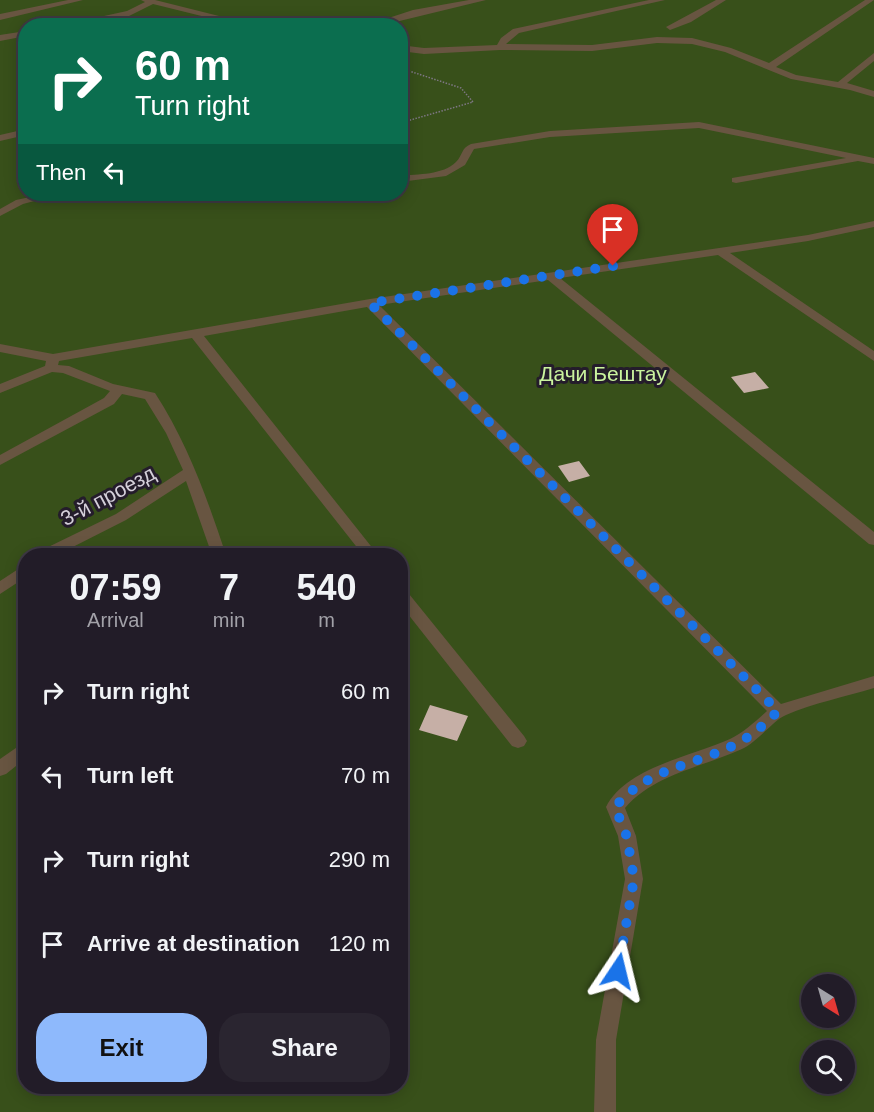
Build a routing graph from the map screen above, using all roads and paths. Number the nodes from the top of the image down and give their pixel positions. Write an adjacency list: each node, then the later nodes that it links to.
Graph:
1 (79, 0): 7 (street)
2 (482, 0): 10 (street)
3 (661, 0): 14 (street)
4 (722, 0): 11 (street)
5 (871, 0): 17 (street)
6 (149, 1): 8 (street); 9 (street)
7 (0, 17)
8 (103, 18)
9 (221, 18)
10 (396, 18)
11 (670, 27)
12 (18, 35): 13 (street)
13 (0, 38)
14 (500, 47): 15 (street); 17 (street)
15 (408, 49)
16 (874, 56): 19 (street)
17 (768, 68): 19 (street)
18 (408, 71): 21 (path)
19 (840, 85): 20 (street)
20 (874, 94)
21 (408, 121)
22 (18, 134): 23 (street)
23 (0, 138)
24 (869, 160): 25 (street); 26 (street)
25 (408, 178)
26 (736, 180)
27 (24, 201): 28 (street)
28 (0, 213)
29 (874, 224): 30 (street)
30 (720, 251): 31 (street); 35 (street)
31 (549, 275): 32 (street); 41 (street)
32 (370, 303): 33 (street); 49 (street)
33 (196, 334): 36 (street); 44 (street)
34 (0, 348): 36 (street)
35 (874, 357)
36 (52, 363): 37 (street); 38 (street)
37 (0, 389)
38 (119, 389): 39 (street); 40 (street)
39 (0, 461)
40 (190, 472): 42 (street, 3-й проезд); 43 (street)
41 (874, 540)
42 (59, 548)
43 (217, 548)
44 (365, 548)
45 (18, 575): 46 (street)
46 (0, 589)
47 (408, 602): 50 (street)
48 (874, 682): 49 (street)
49 (778, 711): 53 (street)
50 (518, 741)
51 (18, 754): 52 (street)
52 (0, 769)
53 (605, 1112)

